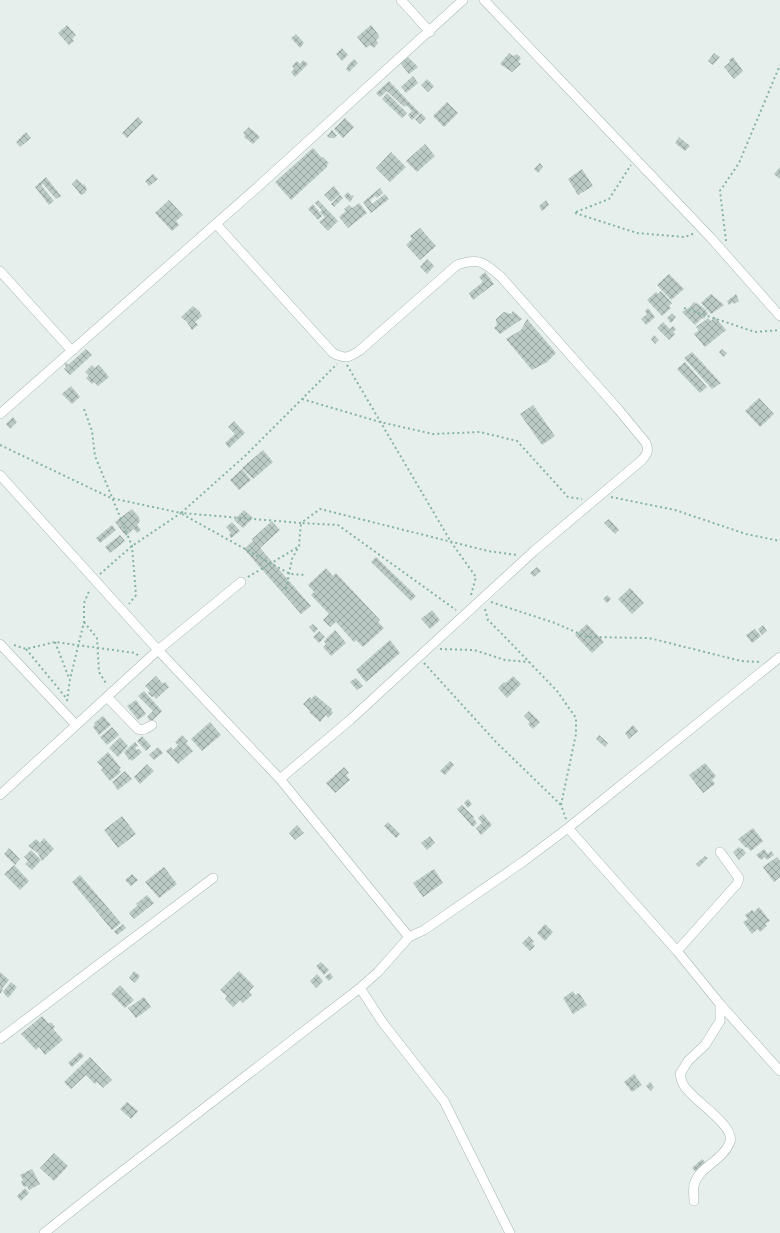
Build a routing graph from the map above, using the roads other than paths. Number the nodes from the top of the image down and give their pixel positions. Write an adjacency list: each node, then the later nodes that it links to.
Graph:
1 (401, 0): 4 (street)
2 (463, 0): 4 (street)
3 (484, 0): 7 (street)
4 (430, 32): 5 (street)
5 (216, 224): 8 (street); 18 (street)
6 (0, 271): 8 (street)
7 (780, 316)
8 (72, 351): 9 (street)
9 (0, 414)
10 (0, 475): 13 (street)
11 (240, 582): 13 (street)
12 (0, 644): 17 (street)
13 (158, 650): 15 (street); 18 (street)
14 (777, 660): 20 (street)
15 (109, 695): 16 (street); 17 (street)
16 (152, 724)
17 (76, 725): 19 (street)
18 (280, 779): 23 (street)
19 (0, 795)
20 (568, 828): 23 (street); 24 (street)
21 (720, 852): 24 (street)
22 (213, 878): 27 (street)
23 (409, 937): 25 (street)
24 (677, 951): 26 (street)
25 (360, 988): 30 (street); 31 (street)
26 (720, 1004): 28 (street); 29 (street)
27 (0, 1039)
28 (780, 1071)
29 (694, 1200)
30 (44, 1233)
31 (510, 1233)

